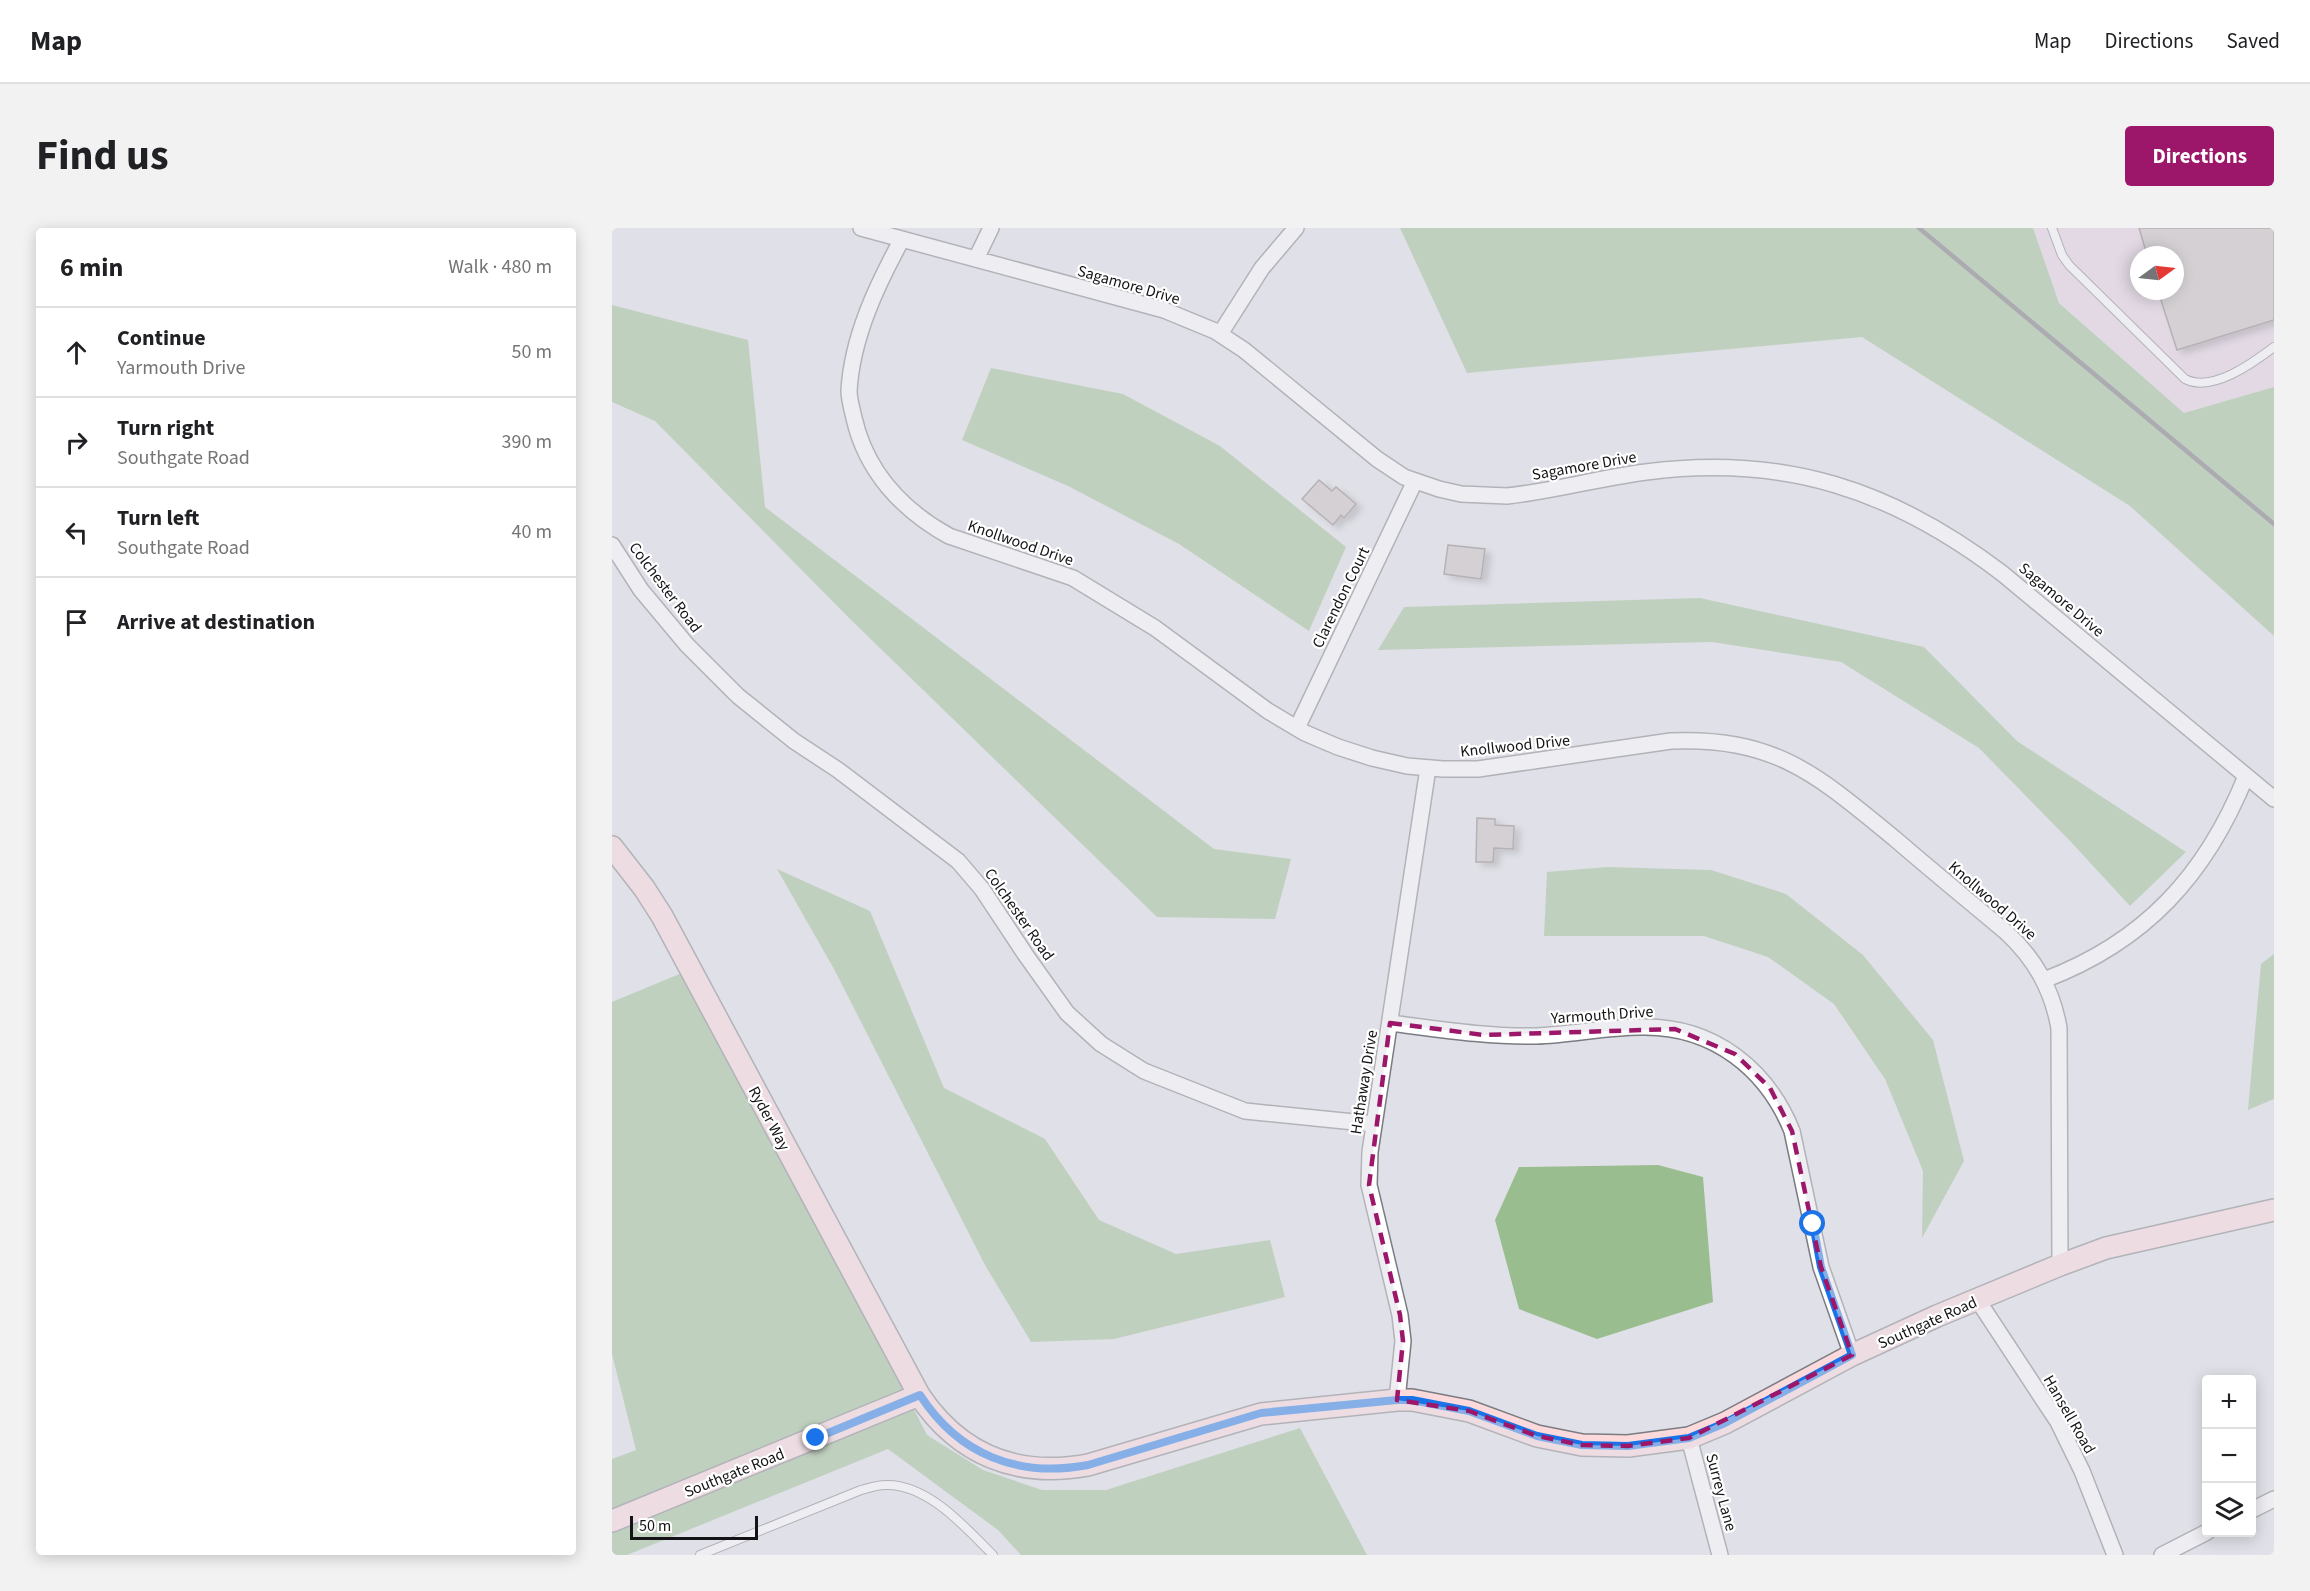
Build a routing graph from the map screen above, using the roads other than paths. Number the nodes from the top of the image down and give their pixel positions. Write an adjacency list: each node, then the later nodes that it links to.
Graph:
1 (861, 228): 5 (street, Sagamore Drive)
2 (991, 228): 6 (street)
3 (1296, 228): 7 (street)
4 (2052, 228): 8 (lane)
5 (902, 239): 6 (street, Sagamore Drive); 11 (street, Knollwood Drive)
6 (976, 259): 7 (street, Sagamore Drive)
7 (1220, 334): 9 (street, Sagamore Drive)
8 (2274, 347)
9 (1415, 481): 11 (street, Clarendon Court); 13 (street, Sagamore Drive)
10 (612, 545): 18 (street, Colchester Road)
11 (1297, 728): 12 (street, Knollwood Drive)
12 (1428, 768): 16 (street, Knollwood Drive); 17 (street, Hathaway Drive)
13 (2246, 776): 14 (street, Sagamore Drive); 16 (street)
14 (2274, 800)
15 (612, 847): 23 (street, Ryder Way)
16 (2044, 980): 20 (street, Knollwood Drive)
17 (1390, 1023): 18 (street, Hathaway Drive); 22 (street, Yarmouth Drive)
18 (1374, 1124): 24 (street, Hathaway Drive)
19 (2274, 1210): 20 (street, Southgate Road)
20 (2060, 1265): 21 (street, Southgate Road)
21 (1977, 1299): 22 (street, Southgate Road); 33 (street, Hansell Road)
22 (1852, 1355): 25 (street, Southgate Road)
23 (920, 1395): 24 (street, Southgate Road); 28 (street, Southgate Road)
24 (1397, 1400): 25 (street, Southgate Road)
25 (1689, 1438): 32 (street, Surrey Lane)
26 (2274, 1499): 27 (street)
27 (2256, 1508)
28 (612, 1521)
29 (2202, 1535): 34 (street)
30 (700, 1555): 31 (lane)
31 (993, 1555)
32 (1720, 1555)
33 (2115, 1555)
34 (2162, 1555)

